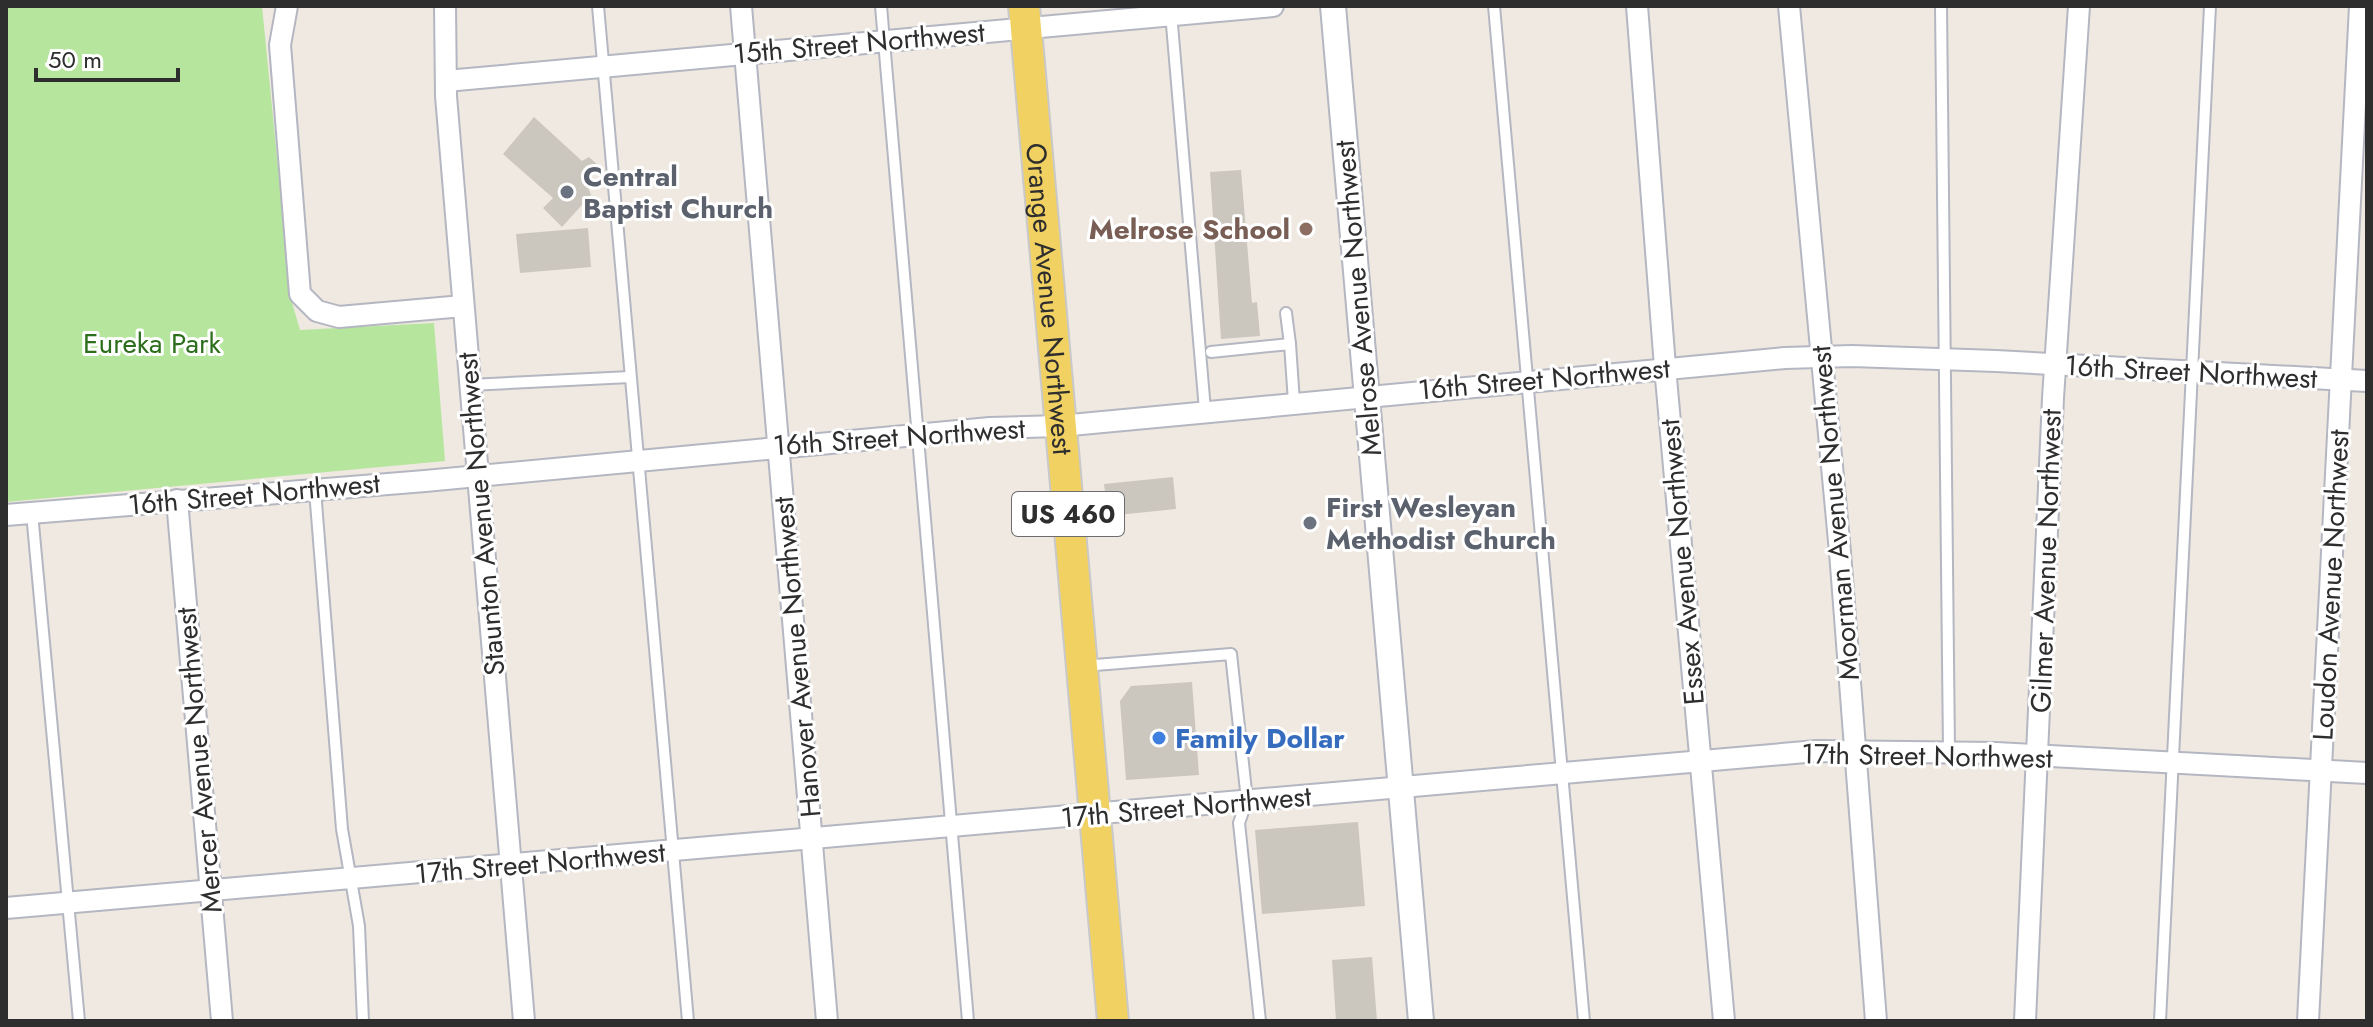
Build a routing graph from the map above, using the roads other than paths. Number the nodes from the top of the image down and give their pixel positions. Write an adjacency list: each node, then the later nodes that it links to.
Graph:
1 (287, 6): 21 (street)
2 (445, 6): 20 (street, Staunton Avenue Northwest)
3 (598, 6): 19 (lane)
4 (741, 6): 18 (street, Hanover Avenue Northwest)
5 (881, 6): 17 (lane)
6 (1273, 6): 15 (street, 15th Street Northwest)
7 (1333, 6): 35 (street, Melrose Avenue Northwest)
8 (1494, 6): 32 (lane)
9 (1637, 6): 28 (street, Essex Avenue Northwest)
10 (1789, 6): 25 (street, Moorman Avenue Northwest)
11 (1941, 6): 26 (lane)
12 (2079, 6): 27 (street, Gilmer Avenue Northwest)
13 (2210, 6): 29 (lane)
14 (2360, 6): 31 (street, Loudon Avenue Northwest)
15 (1171, 10): 16 (street, 15th Street Northwest); 37 (lane)
16 (1025, 18): 17 (street, 15th Street Northwest); 38 (main road, Orange Avenue Northwest / US 460)
17 (884, 41): 18 (street, 15th Street Northwest); 39 (lane)
18 (745, 53): 19 (street, 15th Street Northwest); 40 (street, Hanover Avenue Northwest)
19 (603, 65): 20 (street, 15th Street Northwest); 30 (lane)
20 (446, 81): 21 (street, Staunton Avenue Northwest)
21 (463, 306): 34 (street, Staunton Avenue Northwest)
22 (1286, 313): 23 (lane)
23 (1290, 344): 24 (lane); 36 (lane)
24 (1211, 352)
25 (1821, 357): 26 (street, 16th Street Northwest); 28 (street, 16th Street Northwest); 48 (street, Moorman Avenue Northwest)
26 (1944, 360): 27 (street, 16th Street Northwest); 49 (lane)
27 (2056, 366): 29 (street, 16th Street Northwest); 50 (street, Gilmer Avenue Northwest)
28 (1665, 367): 32 (street, 16th Street Northwest); 51 (street, Essex Avenue Northwest)
29 (2192, 372): 31 (street, 16th Street Northwest); 52 (lane)
30 (630, 377): 34 (lane); 41 (lane)
31 (2342, 379): 33 (street, 16th Street Northwest); 53 (street, Loudon Avenue Northwest)
32 (1527, 380): 35 (street, 16th Street Northwest); 55 (lane)
33 (2367, 381)
34 (470, 385): 42 (street, Staunton Avenue Northwest)
35 (1366, 395): 36 (street, 16th Street Northwest); 56 (street, Melrose Avenue Northwest)
36 (1294, 402): 37 (street, 16th Street Northwest)
37 (1205, 410): 38 (street, 16th Street Northwest)
38 (1060, 426): 39 (street, 16th Street Northwest); 47 (main road, Orange Avenue Northwest / US 460)
39 (917, 434): 40 (street, 16th Street Northwest); 59 (lane)
40 (778, 446): 41 (street, 16th Street Northwest); 60 (street, Hanover Avenue Northwest)
41 (637, 459): 42 (street, 16th Street Northwest); 61 (lane)
42 (478, 475): 43 (street, 16th Street Northwest); 62 (street, Staunton Avenue Northwest)
43 (315, 489): 44 (street, 16th Street Northwest); 63 (lane)
44 (177, 500): 45 (street, 16th Street Northwest); 64 (street, Mercer Avenue Northwest)
45 (32, 513): 46 (street, 16th Street Northwest); 65 (lane)
46 (6, 515)
47 (1081, 666): 57 (lane); 58 (main road, Orange Avenue Northwest / US 460)
48 (1854, 749): 49 (street, 17th Street Northwest); 51 (street, 17th Street Northwest); 79 (street, Moorman Avenue Northwest)
49 (1949, 752): 50 (street, 17th Street Northwest)
50 (2038, 756): 52 (street, 17th Street Northwest); 80 (street, Gilmer Avenue Northwest)
51 (1700, 761): 55 (street, 17th Street Northwest); 78 (street, Essex Avenue Northwest)
52 (2171, 762): 53 (street, 17th Street Northwest); 81 (lane)
53 (2321, 770): 54 (street, 17th Street Northwest); 82 (street, Loudon Avenue Northwest)
54 (2367, 773)
55 (1562, 775): 56 (street, 17th Street Northwest); 77 (lane)
56 (1400, 788): 57 (street, 17th Street Northwest); 76 (street, Melrose Avenue Northwest)
57 (1247, 800): 58 (street, 17th Street Northwest); 75 (lane)
58 (1095, 816): 59 (street, 17th Street Northwest); 74 (main road, Orange Avenue Northwest / US 460)
59 (951, 826): 60 (street, 17th Street Northwest); 73 (lane)
60 (813, 838): 61 (street, 17th Street Northwest); 72 (street, Hanover Avenue Northwest)
61 (673, 851): 62 (street, 17th Street Northwest); 71 (lane)
62 (511, 866): 63 (street, 17th Street Northwest); 70 (street, Staunton Avenue Northwest)
63 (350, 880): 64 (street, 17th Street Northwest); 69 (lane)
64 (210, 891): 65 (street, 17th Street Northwest); 68 (street, Mercer Avenue Northwest)
65 (69, 903): 66 (street, 17th Street Northwest); 67 (lane)
66 (6, 908)
67 (79, 1021)
68 (222, 1021)
69 (363, 1021)
70 (524, 1021)
71 (688, 1021)
72 (827, 1021)
73 (968, 1021)
74 (1113, 1021)
75 (1260, 1021)
76 (1421, 1021)
77 (1584, 1021)
78 (1724, 1021)
79 (1876, 1021)
80 (2025, 1021)
81 (2160, 1021)
82 (2308, 1021)

